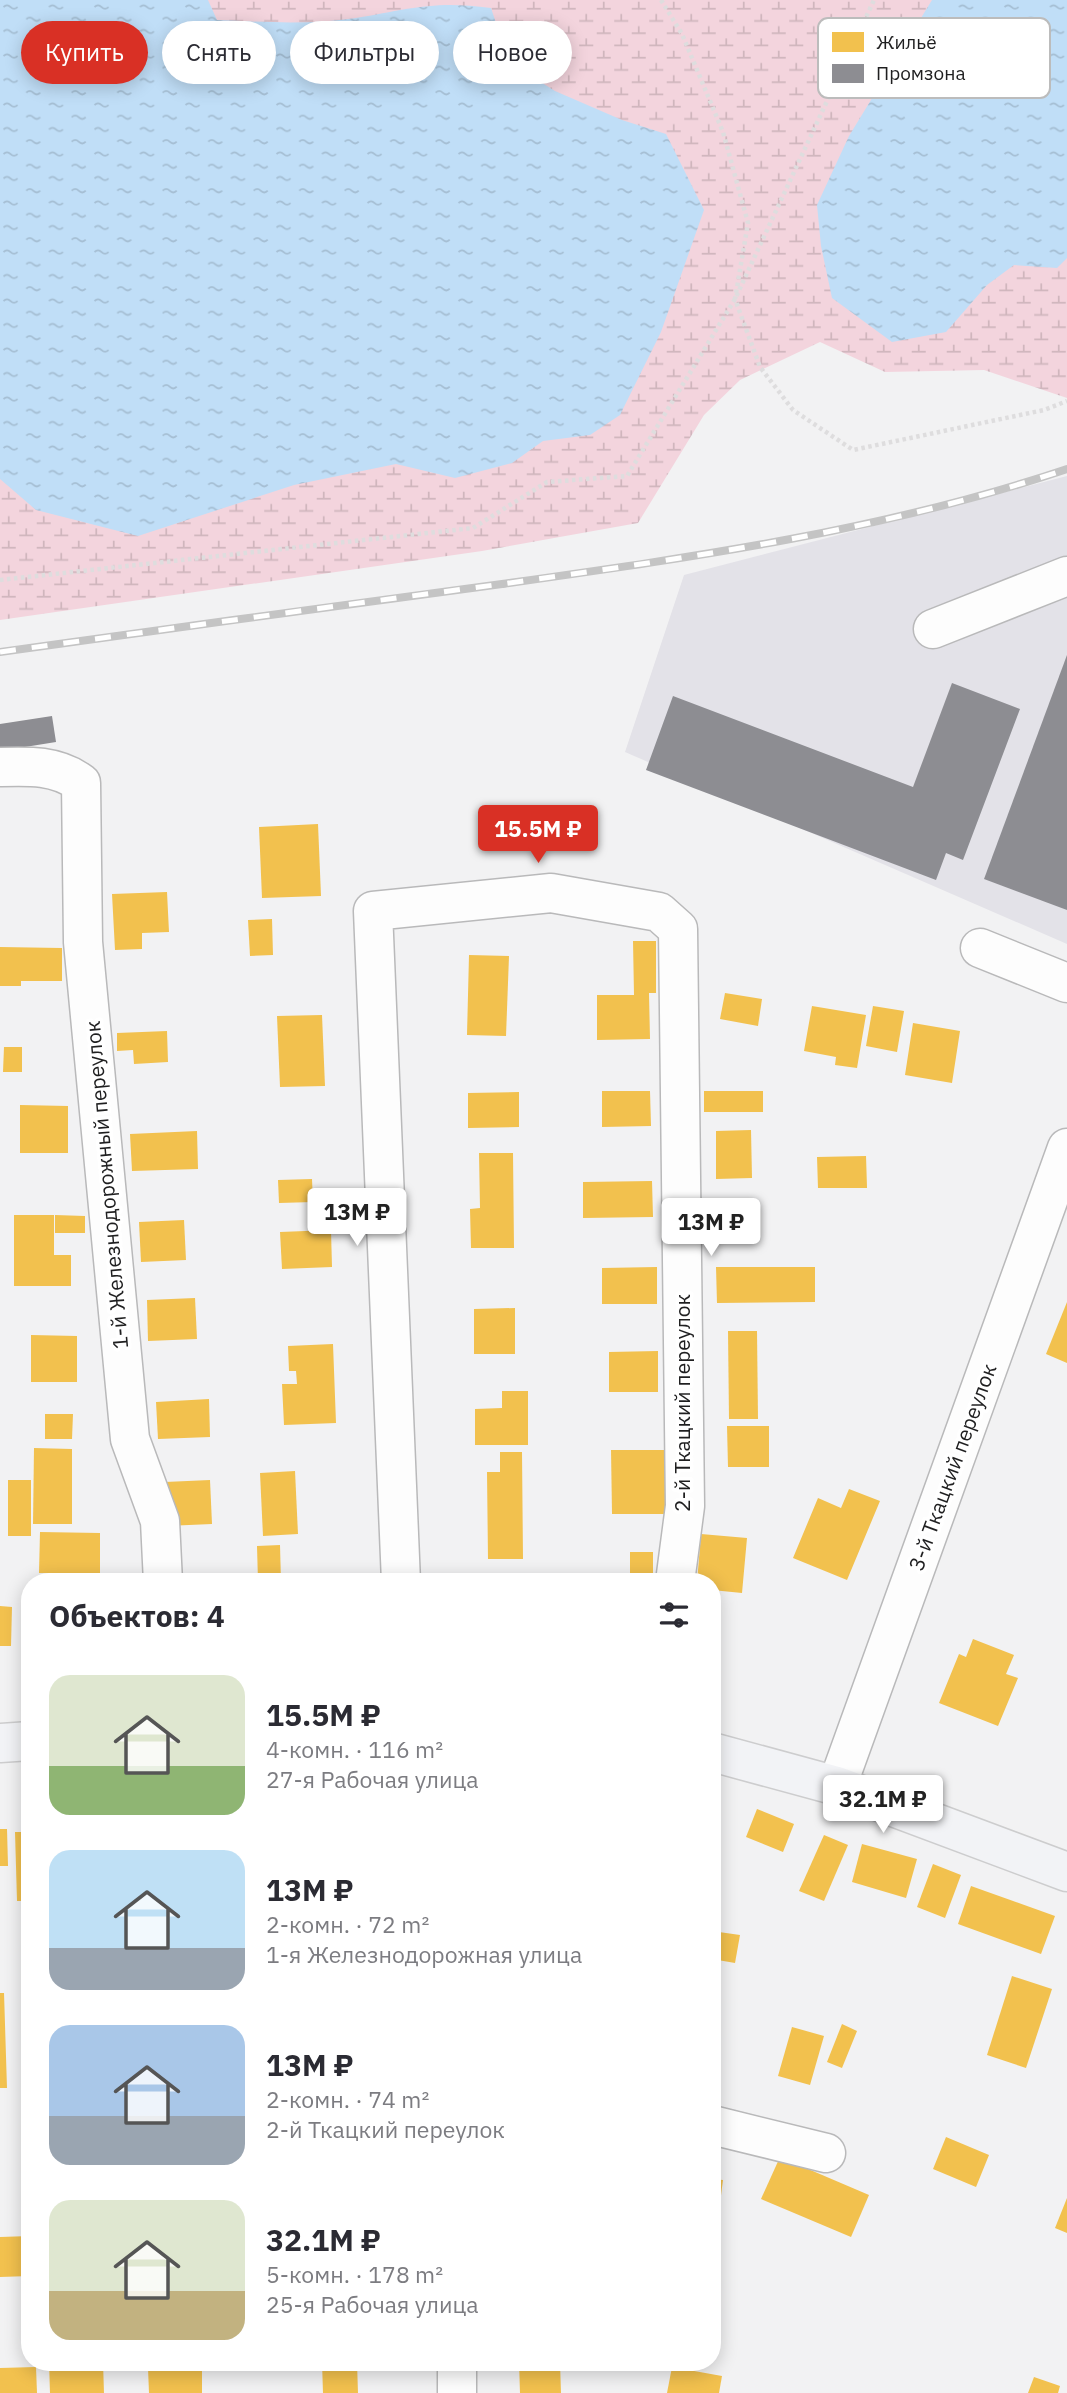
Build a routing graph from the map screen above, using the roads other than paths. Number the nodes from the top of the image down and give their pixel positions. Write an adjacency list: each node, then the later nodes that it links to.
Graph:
1 (1067, 576): 2 (street)
2 (933, 629)
3 (0, 767): 7 (street, 1-й Железнодорожный переулок)
4 (980, 948): 5 (street)
5 (1067, 983)
6 (1067, 1148): 13 (street, 3-й Ткацкий переулок)
7 (163, 1573)
8 (401, 1573): 9 (street, 2-й Ткацкий переулок)
9 (676, 1573)
10 (21, 1742): 11 (main road)
11 (0, 1743)
12 (721, 1754): 13 (main road)
13 (837, 1786): 14 (main road)
14 (1067, 1872)
15 (721, 2127): 16 (street)
16 (826, 2152)
17 (457, 2371): 18 (street)
18 (457, 2393)

